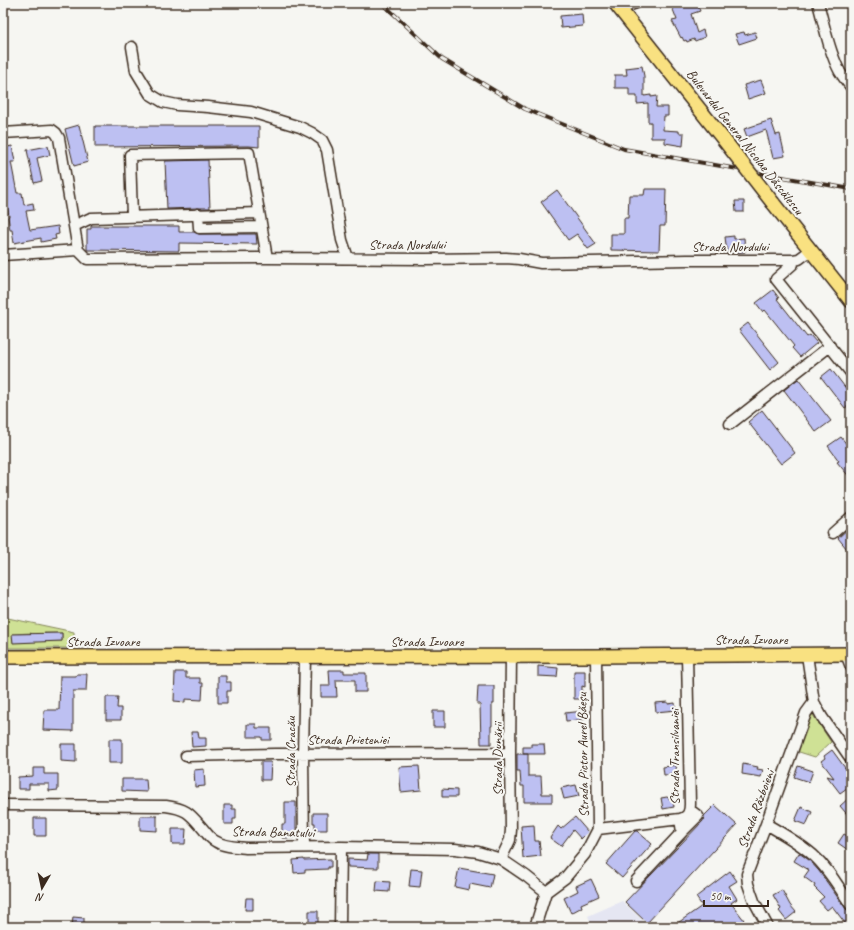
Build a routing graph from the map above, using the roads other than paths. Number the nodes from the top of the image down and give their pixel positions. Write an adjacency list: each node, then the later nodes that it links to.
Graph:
1 (636, 3): 3 (street)
2 (818, 3): 5 (street)
3 (617, 6): 13 (main road, Bulevardul General Nicolae Dăscălescu, bridge)
4 (132, 47): 16 (street)
5 (851, 87)
6 (3, 133): 10 (street)
7 (259, 213): 8 (street); 9 (street); 11 (street)
8 (198, 214): 9 (street); 11 (street)
9 (132, 216): 10 (street)
10 (74, 226): 12 (street)
11 (262, 227): 15 (street)
12 (78, 250): 14 (street); 15 (street, Strada Nordului)
13 (811, 250): 17 (street, Strada Nordului); 18 (main road, Bulevardul General Nicolae Dăscălescu)
14 (3, 255)
15 (267, 258): 16 (street, Strada Nordului)
16 (348, 258): 17 (street, Strada Nordului)
17 (793, 260): 19 (street)
18 (851, 301)
19 (830, 346): 20 (street); 21 (street)
20 (851, 373)
21 (730, 424)
22 (851, 517): 23 (street)
23 (832, 533)
24 (848, 654): 25 (main road, Strada Izvoare); 31 (street)
25 (807, 655): 28 (main road, Strada Izvoare); 32 (street)
26 (510, 656): 27 (main road, Strada Izvoare); 30 (main road, Strada Izvoare); 33 (street, Strada Dunării)
27 (596, 656): 28 (main road, Strada Izvoare); 41 (street, Strada Pictor Aurel Băeșu)
28 (687, 656): 38 (street, Strada Transilvaniei)
29 (3, 657): 30 (main road, Strada Izvoare)
30 (305, 657): 34 (street, Strada Cracău)
31 (851, 667)
32 (814, 702): 36 (street); 40 (street, Strada Războieni)
33 (510, 753): 34 (street, Strada Prieteniei); 45 (street, Strada Dunării)
34 (303, 754): 35 (street, Strada Prieteniei); 43 (street, Strada Cracău)
35 (186, 756)
36 (851, 759)
37 (3, 805): 43 (street, Strada Banatului)
38 (690, 810): 39 (street, Strada Transilvaniei); 42 (street)
39 (680, 819): 41 (street, Strada Transilvaniei); 42 (street)
40 (766, 824): 48 (street); 51 (street, Strada Războieni)
41 (598, 829): 47 (street, Strada Pictor Aurel Băeșu)
42 (682, 832): 46 (street)
43 (304, 846): 44 (street, Strada Banatului)
44 (341, 847): 45 (street, Strada Banatului); 49 (street)
45 (501, 859): 47 (street, Strada Banatului)
46 (636, 881)
47 (546, 892): 50 (street)
48 (851, 905)
49 (340, 927)
50 (535, 927)
51 (768, 927)

